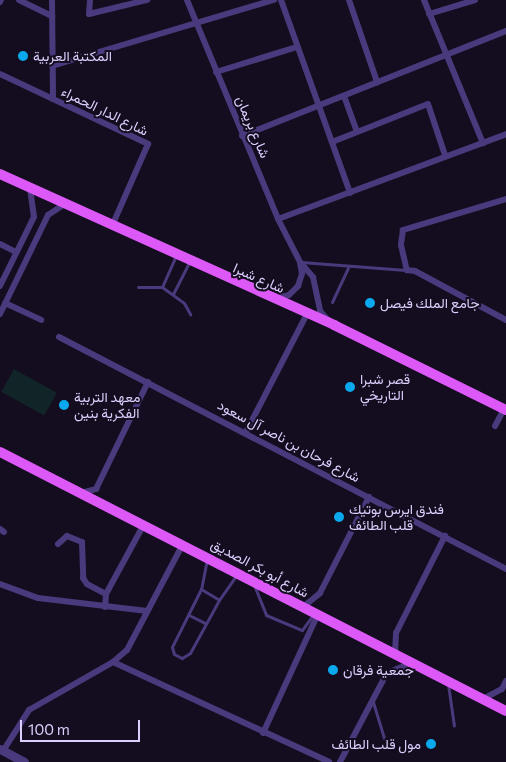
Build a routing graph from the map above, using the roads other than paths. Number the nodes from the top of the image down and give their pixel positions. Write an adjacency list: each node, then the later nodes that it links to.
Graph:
1 (19, 0): 12 (street)
2 (52, 0): 12 (street)
3 (90, 0): 4 (street)
4 (147, 0)
5 (187, 0): 13 (street, شارع بريمان)
6 (274, 0): 13 (street)
7 (281, 0): 15 (street)
8 (349, 0): 20 (street)
9 (424, 0): 11 (street)
10 (475, 0): 11 (street)
11 (429, 14): 16 (street)
12 (52, 16): 17 (street)
13 (195, 24): 17 (street); 18 (street, شارع بريمان)
14 (506, 31): 16 (street)
15 (298, 47): 18 (street); 23 (street)
16 (449, 54): 20 (street); 28 (street)
17 (52, 66): 22 (street)
18 (216, 72): 26 (street, شارع بريمان)
19 (0, 74): 22 (street, شارع الدار الحمراء)
20 (377, 82): 21 (street)
21 (344, 96): 23 (street); 24 (street)
22 (53, 99): 36 (street, شارع الدار الحمراء)
23 (319, 106): 26 (street); 27 (street)
24 (357, 132): 27 (street); 29 (street)
25 (506, 134): 28 (street)
26 (242, 136): 35 (street, شارع بريمان)
27 (332, 142): 32 (street)
28 (483, 143): 29 (street)
29 (445, 156): 32 (street)
30 (0, 174): 31 (main road, شارع شبرا)
31 (30, 189): 34 (main road, شارع شبرا); 38 (street)
32 (350, 193): 35 (street)
33 (506, 199): 43 (street)
34 (65, 204): 36 (main road, شارع شبرا); 50 (street)
35 (278, 219): 41 (street, شارع بريمان)
36 (112, 226): 39 (main road, شارع شبرا)
37 (0, 244): 38 (street)
38 (16, 252): 44 (street)
39 (176, 256): 40 (main road, شارع شبرا); 46 (lane)
40 (189, 261): 47 (lane); 48 (main road, شارع شبرا)
41 (300, 262): 42 (lane); 48 (street); 56 (street, شارع بريمان)
42 (348, 267): 43 (lane); 49 (lane)
43 (407, 270): 55 (street)
44 (0, 286)
45 (138, 287): 46 (lane)
46 (162, 287): 47 (lane)
47 (173, 294): 52 (lane)
48 (265, 297): 53 (main road, شارع شبرا)
49 (332, 302)
50 (5, 303): 51 (street); 54 (street)
51 (0, 314)
52 (190, 314)
53 (307, 314): 56 (main road, شارع شبرا); 61 (street)
54 (41, 320)
55 (506, 320)
56 (334, 326): 59 (main road, شارع شبرا)
57 (59, 337): 58 (street, شارع فرحان بن ناصر آل سعود)
58 (148, 382): 61 (street, شارع فرحان بن ناصر آل سعود); 63 (street)
59 (505, 410): 60 (street)
60 (496, 426)
61 (246, 432): 64 (street, شارع فرحان بن ناصر آل سعود)
62 (0, 452): 63 (main road, شارع أبو بكر الصديق)
63 (81, 493): 65 (main road, شارع أبو بكر الصديق)
64 (369, 497): 66 (street, شارع فرحان بن ناصر آل سعود); 77 (street)
65 (144, 524): 68 (main road, شارع أبو بكر الصديق); 75 (street)
66 (445, 536): 70 (street, شارع فرحان بن ناصر آل سعود); 83 (street)
67 (58, 544): 75 (street)
68 (183, 544): 69 (main road, شارع أبو بكر الصديق); 79 (street)
69 (208, 556): 71 (main road, شارع أبو بكر الصديق); 74 (lane)
70 (506, 568)
71 (238, 573): 72 (main road, شارع أبو بكر الصديق); 76 (lane)
72 (253, 580): 77 (main road, شارع أبو بكر الصديق); 80 (lane)
73 (0, 584): 78 (street)
74 (201, 589): 76 (lane); 81 (lane)
75 (106, 594): 78 (street)
76 (219, 600): 82 (lane)
77 (303, 606): 80 (main road, شارع أبو بكر الصديق)
78 (105, 607): 79 (street)
79 (147, 611): 84 (street)
80 (316, 613): 83 (main road, شارع أبو بكر الصديق); 92 (street)
81 (189, 615): 82 (lane); 82 (lane)
82 (205, 623)
83 (395, 653): 85 (main road, شارع أبو بكر الصديق)
84 (113, 662): 92 (street); 94 (street)
85 (412, 663): 86 (main road, شارع أبو بكر الصديق); 89 (street)
86 (447, 681): 88 (main road, شارع أبو بكر الصديق); 91 (lane)
87 (506, 681): 88 (street)
88 (483, 699): 90 (main road, شارع أبو بكر الصديق)
89 (372, 700): 93 (lane); 97 (street)
90 (506, 712)
91 (454, 726)
92 (263, 733): 96 (street)
93 (384, 738)
94 (2, 750): 95 (street)
95 (24, 762)
96 (329, 762)
97 (340, 762)

